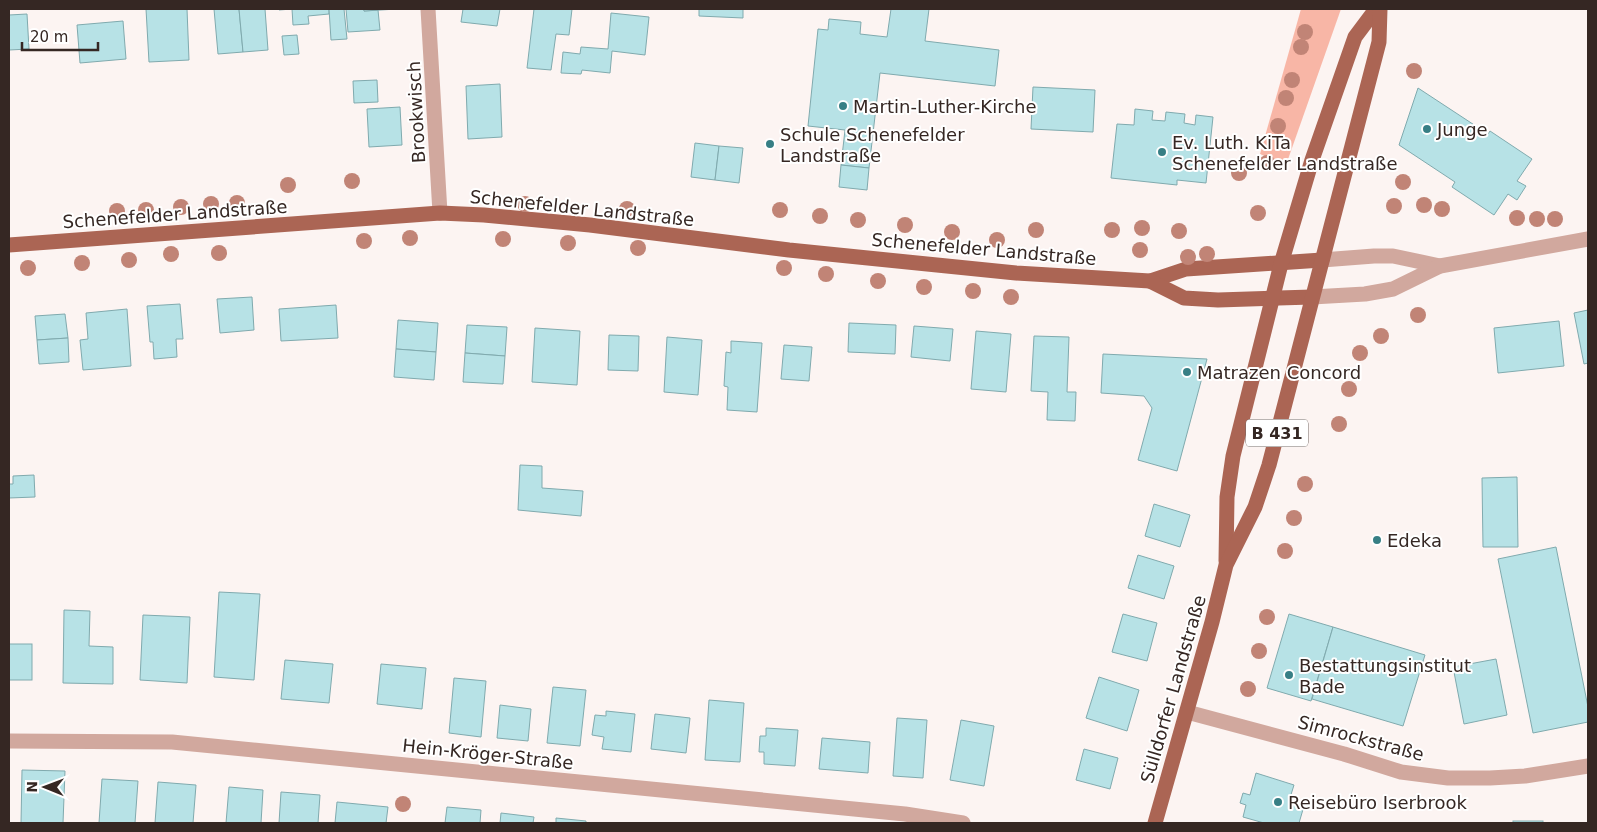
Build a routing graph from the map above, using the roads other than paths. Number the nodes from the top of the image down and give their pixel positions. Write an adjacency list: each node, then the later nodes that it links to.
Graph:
1 (428, 9): 3 (street, Brookwisch)
2 (1378, 9): 6 (main road, B 431); 7 (main road, B 431)
3 (440, 214): 5 (main road, Schenefelder Landstraße); 9 (main road, Schenefelder Landstraße)
4 (1588, 240): 8 (street, Schenefelder Landstraße)
5 (9, 245)
6 (1322, 260): 7 (main road, Schenefelder Landstraße); 8 (street, Schenefelder Landstraße); 10 (main road, Sülldorfer Landstraße / B 431)
7 (1281, 264): 9 (main road, Schenefelder Landstraße); 11 (main road, Sülldorfer Landstraße / B 431)
8 (1440, 266): 10 (street, Schenefelder Landstraße)
9 (1150, 281): 11 (main road, Schenefelder Landstraße)
10 (1312, 297): 11 (main road, Schenefelder Landstraße); 12 (main road, Sülldorfer Landstraße / B 431)
11 (1271, 299): 12 (main road, Sülldorfer Landstraße / B 431)
12 (1226, 564): 13 (main road, Sülldorfer Landstraße / B 431)
13 (1187, 712): 15 (street, Simrockstraße); 17 (main road, Sülldorfer Landstraße / B 431)
14 (9, 741): 16 (street, Hein-Kröger-Straße)
15 (1588, 766)
16 (963, 823)
17 (1155, 823)

